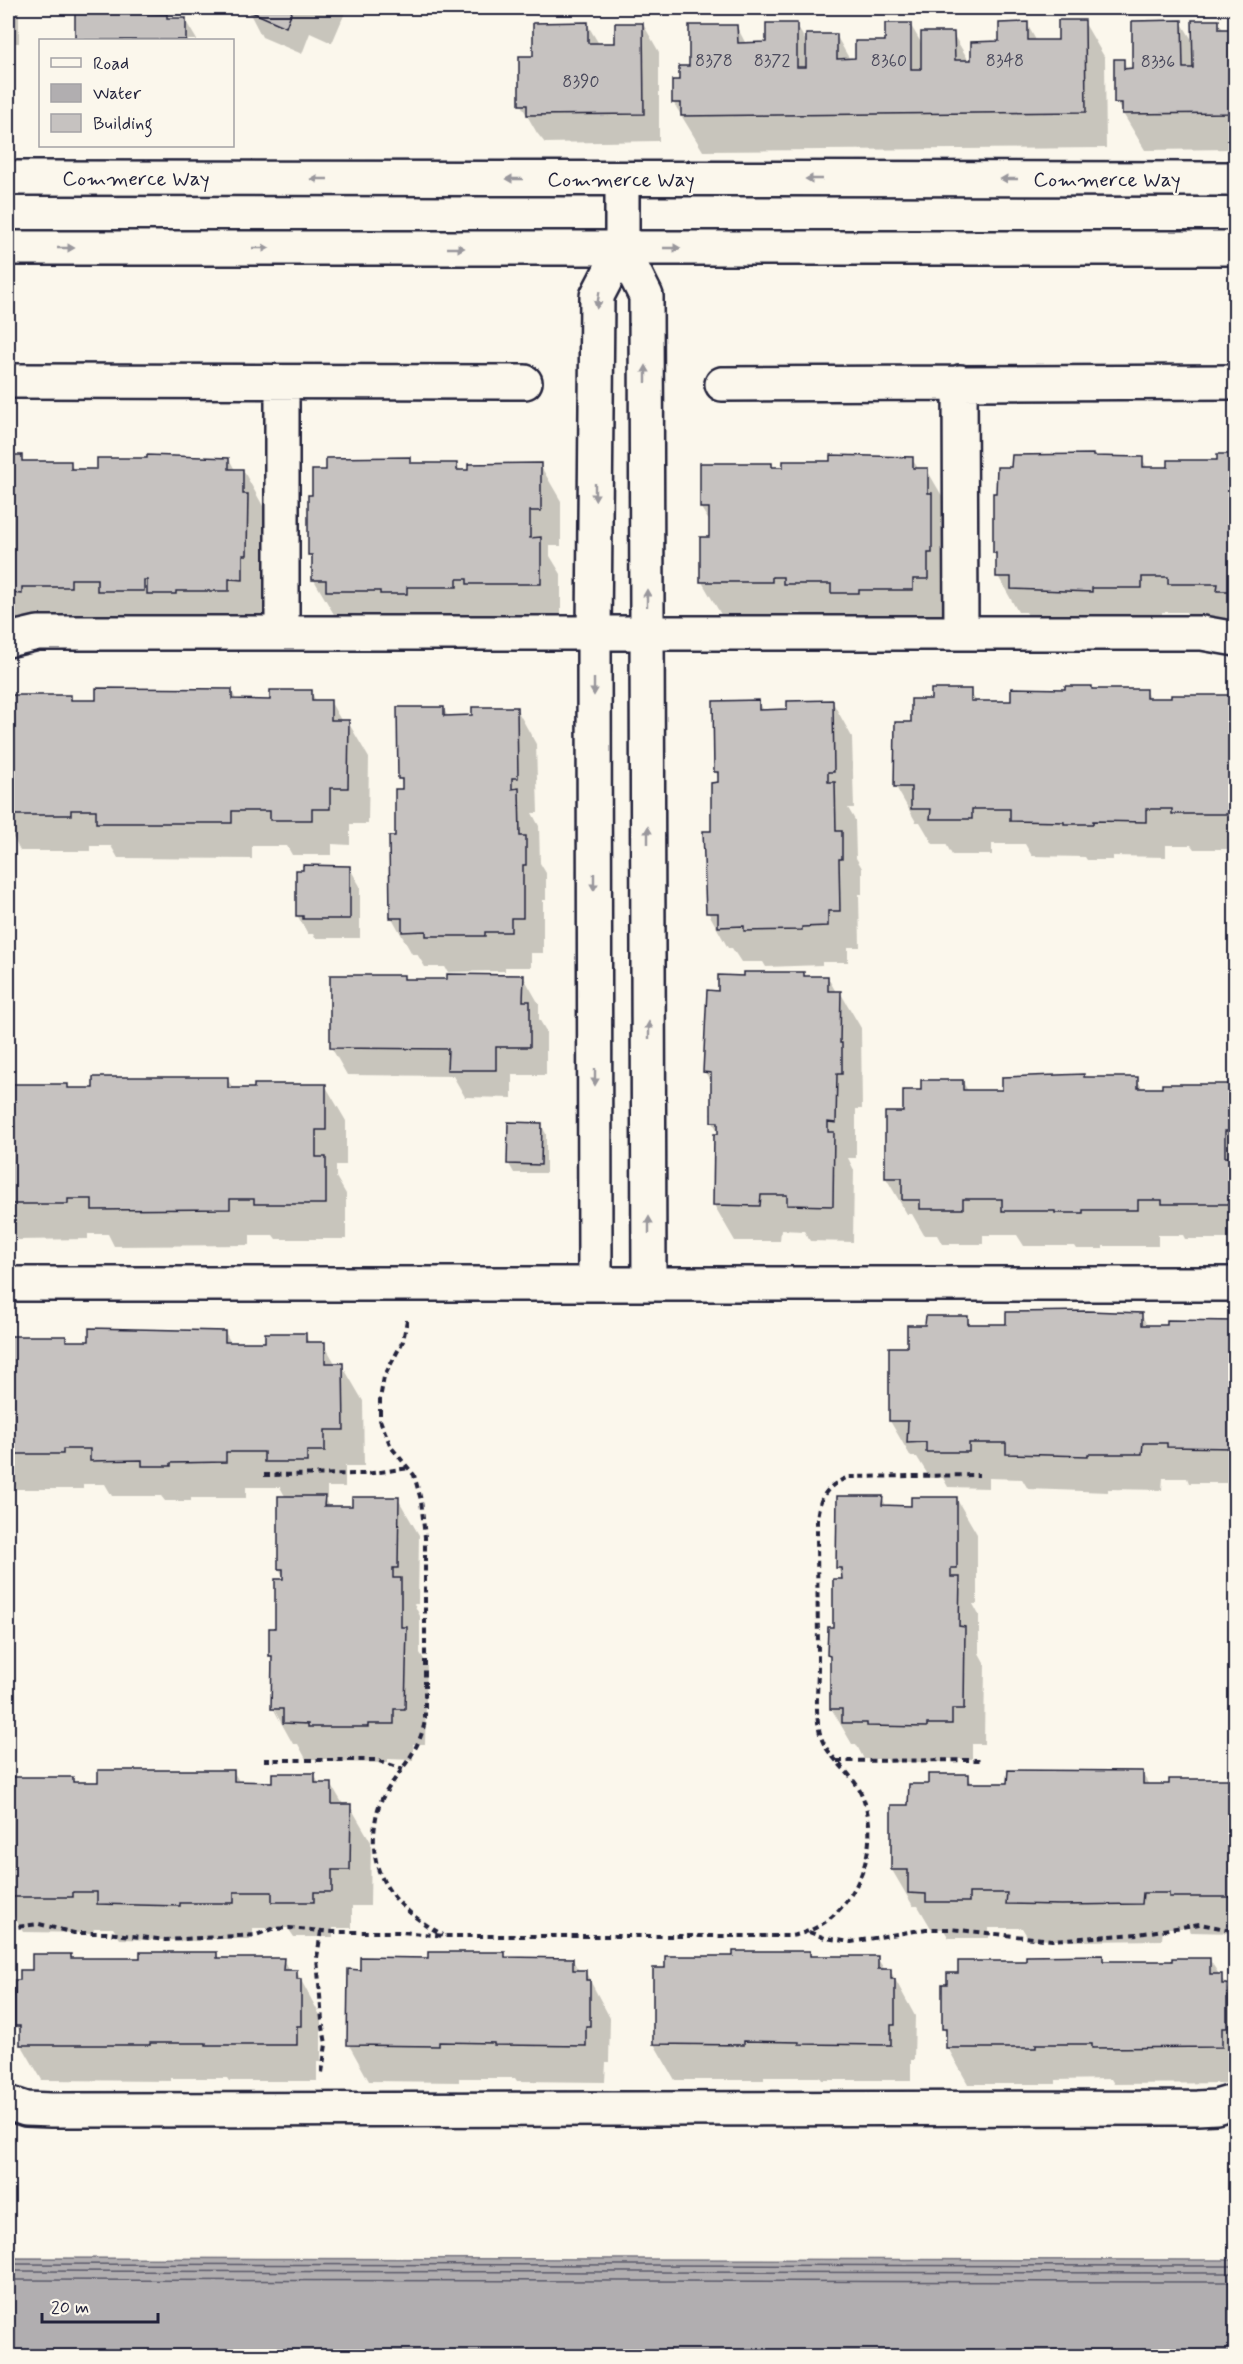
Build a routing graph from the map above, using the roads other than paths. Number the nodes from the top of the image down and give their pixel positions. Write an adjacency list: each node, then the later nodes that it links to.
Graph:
1 (8, 178): 2 (street, Commerce Way, one-way to 1)
2 (622, 179): 3 (street, Commerce Way, one-way to 2); 5 (street)
3 (1236, 179)
4 (8, 248): 5 (street, one-way to 5)
5 (622, 248): 6 (street, one-way to 6); 14 (street, one-way to 14); 15 (street, one-way to 5)
6 (1236, 248)
7 (8, 381): 8 (street)
8 (282, 382): 9 (street); 13 (street)
9 (525, 382)
10 (960, 382): 11 (street); 12 (street); 16 (street)
11 (1236, 382)
12 (722, 384)
13 (282, 632): 14 (street); 18 (street)
14 (594, 633): 15 (street); 20 (street, one-way to 20)
15 (647, 633): 16 (street); 21 (street, one-way to 15)
16 (961, 633): 17 (street)
17 (1236, 639)
18 (8, 640)
19 (8, 1284): 20 (street)
20 (595, 1284): 21 (street)
21 (649, 1284): 22 (street)
22 (1236, 1284)
23 (1236, 2101): 24 (street)
24 (8, 2103)

